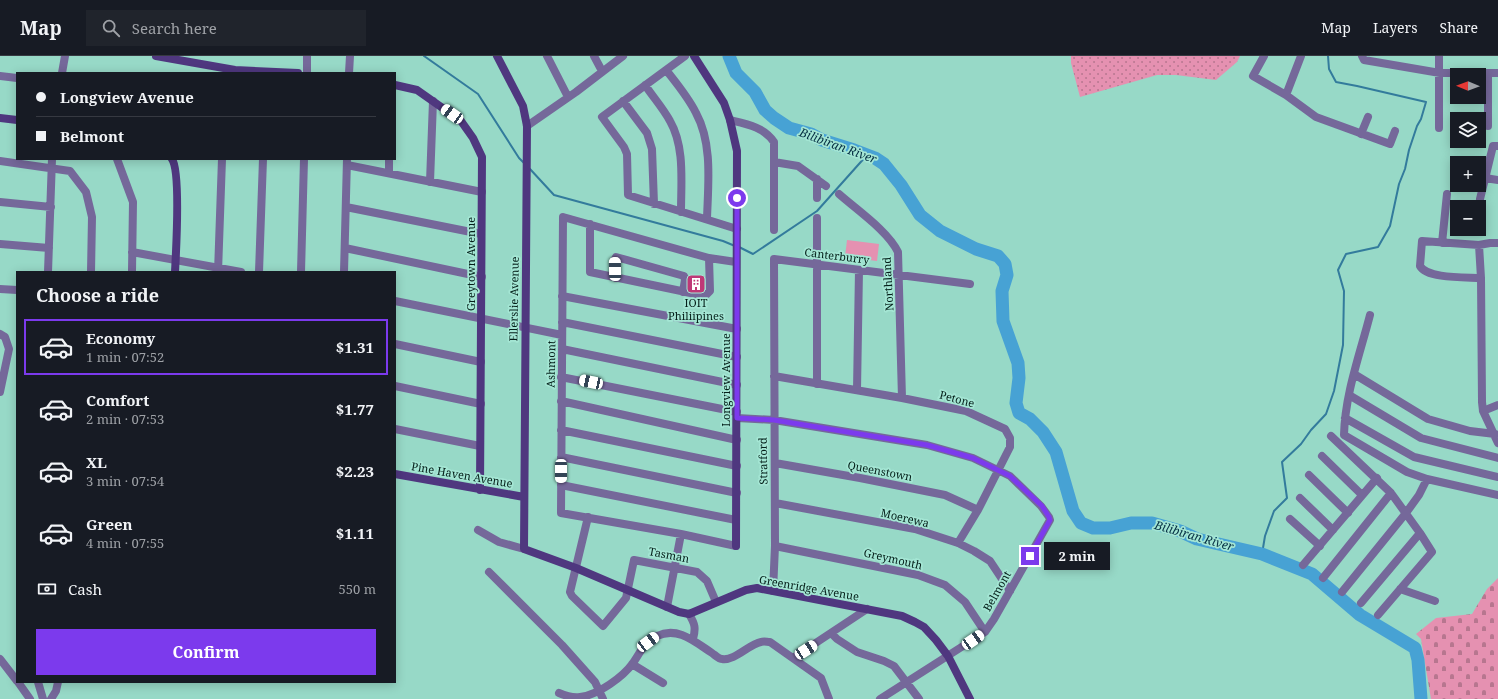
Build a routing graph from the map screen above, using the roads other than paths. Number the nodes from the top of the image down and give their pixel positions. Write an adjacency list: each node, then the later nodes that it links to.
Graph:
1 (65, 56): 17 (street)
2 (156, 56): 18 (street)
3 (307, 56): 19 (street)
4 (350, 56): 20 (street)
5 (497, 56): 36 (street, Ellerslie Avenue)
6 (547, 56): 29 (street)
7 (594, 56): 16 (street)
8 (623, 56): 16 (street)
9 (685, 56): 15 (street)
10 (694, 56): 35 (street, Longview Avenue)
11 (1264, 56): 28 (street)
12 (1301, 56): 28 (street)
13 (1362, 56): 21 (street)
14 (1439, 56): 21 (street)
15 (666, 70): 27 (street); 72 (street)
16 (602, 71): 29 (street)
17 (62, 72)
18 (277, 72)
19 (307, 72)
20 (349, 72)
21 (1440, 73): 22 (street); 38 (street)
22 (1488, 73): 23 (street); 37 (street)
23 (1498, 73)
24 (0, 76): 25 (street)
25 (16, 78)
26 (396, 85): 30 (street, Greytown Avenue)
27 (645, 85): 31 (street); 70 (street)
28 (1286, 95): 40 (street)
29 (568, 97): 36 (street)
30 (433, 101): 58 (street); 60 (street, Greytown Avenue)
31 (623, 101): 67 (street); 67 (street)
32 (1368, 117): 40 (street)
33 (0, 118): 34 (street)
34 (16, 120)
35 (730, 120): 51 (street); 74 (street, Longview Avenue)
36 (527, 126): 112 (street, Ellerslie Avenue)
37 (1488, 126)
38 (1439, 128)
39 (1395, 131): 40 (street)
40 (1362, 134)
41 (1498, 146): 54 (street)
42 (52, 160): 52 (street)
43 (117, 160): 83 (street)
44 (172, 160): 86 (street)
45 (222, 160): 89 (street)
46 (263, 160): 96 (street)
47 (304, 160): 97 (street)
48 (389, 160): 53 (street)
49 (0, 161): 52 (street)
50 (347, 162): 53 (street); 69 (street)
51 (774, 162): 56 (street); 75 (street)
52 (52, 168): 68 (street); 92 (street)
53 (389, 173): 58 (street)
54 (1486, 174)
55 (1486, 178): 57 (street)
56 (817, 179): 59 (street); 64 (street)
57 (1498, 180)
58 (430, 182): 60 (street)
59 (826, 186)
60 (482, 192): 76 (street, Greytown Avenue)
61 (1482, 192): 65 (street)
62 (839, 194): 99 (street, Northland)
63 (1447, 194): 77 (street)
64 (817, 198)
65 (1480, 199)
66 (0, 202): 68 (street)
67 (654, 204): 70 (street)
68 (51, 206): 81 (street)
69 (346, 207): 76 (street); 82 (street)
70 (681, 212): 72 (street)
71 (817, 218): 88 (street)
72 (707, 219): 74 (street)
73 (590, 224): 84 (street); 101 (street); 107 (street, Ashmont)
74 (737, 229): 87 (street, Longview Avenue)
75 (774, 230)
76 (482, 234): 100 (street, Greytown Avenue)
77 (1442, 242): 80 (street); 102 (street)
78 (1498, 243): 80 (street)
79 (0, 244): 81 (street)
80 (1479, 245): 102 (street)
81 (50, 248): 91 (street)
82 (345, 248): 98 (street); 100 (street)
83 (132, 252): 86 (street); 93 (street)
84 (709, 258): 87 (street); 106 (street)
85 (774, 259): 88 (street, Canterburry); 121 (street, Stratford)
86 (176, 260): 89 (street); 94 (street)
87 (736, 262): 113 (street, Longview Avenue)
88 (817, 264): 90 (street, Canterburry); 123 (street)
89 (218, 270): 95 (street)
90 (859, 270): 99 (street, Canterburry); 126 (street)
91 (48, 271)
92 (91, 271)
93 (132, 271)
94 (175, 271)
95 (230, 271)
96 (259, 271)
97 (301, 271)
98 (344, 271)
99 (899, 275): 103 (street, Canterburry); 129 (street, Northland)
100 (482, 277): 110 (street, Greytown Avenue)
101 (616, 278): 106 (street); 106 (street)
102 (1481, 278): 133 (street)
103 (970, 284)
104 (0, 289): 105 (street)
105 (16, 290)
106 (683, 292)
107 (562, 296): 111 (street, Ashmont); 113 (street)
108 (396, 301): 110 (street)
109 (1370, 315): 120 (street)
110 (482, 319): 112 (street); 119 (street, Greytown Avenue)
111 (562, 322): 115 (street, Ashmont); 118 (street)
112 (525, 328): 115 (street); 160 (street, Ellerslie Avenue)
113 (737, 329): 118 (street, Longview Avenue)
114 (0, 334): 127 (street)
115 (562, 335): 117 (street, Ashmont)
116 (396, 344): 119 (street)
117 (562, 349): 122 (street, Ashmont); 124 (street)
118 (737, 357): 124 (street, Longview Avenue)
119 (481, 362): 131 (street, Greytown Avenue)
120 (1354, 374): 128 (street); 139 (street)
121 (774, 376): 123 (street, Petone); 136 (street, Stratford)
122 (561, 377): 130 (street, Ashmont); 134 (street, Belmont)
123 (817, 384): 126 (street, Petone)
124 (737, 385): 134 (street, Longview Avenue)
125 (396, 386): 131 (street)
126 (857, 390): 129 (street, Petone)
127 (0, 392)
128 (1350, 395): 135 (street); 145 (street)
129 (902, 398): 148 (street, Petone)
130 (561, 401): 138 (street, Ashmont); 141 (street)
131 (481, 404): 142 (street, Greytown Avenue)
132 (1498, 405): 133 (street)
133 (1483, 411): 139 (street)
134 (737, 415): 136 (street, Belmont); 141 (street, Longview Avenue)
135 (1345, 418): 151 (street); 153 (street)
136 (774, 420): 146 (street, Stratford); 148 (street, Belmont)
137 (396, 429): 142 (street)
138 (561, 430): 144 (street, Ashmont); 147 (street)
139 (1496, 434)
140 (1331, 436): 152 (street)
141 (737, 440): 147 (street, Longview Avenue)
142 (480, 446): 155 (street, Greytown Avenue)
143 (1322, 456): 158 (street)
144 (561, 457): 154 (street, Ashmont); 156 (street)
145 (1498, 458)
146 (775, 463): 162 (street, Stratford); 163 (street, Queenstown)
147 (737, 466): 156 (street, Longview Avenue)
148 (999, 470): 163 (street, Petone); 185 (street, Belmont)
149 (396, 474): 155 (street, Pine Haven Avenue)
150 (1309, 475): 164 (street)
151 (1498, 477)
152 (1377, 478): 157 (street); 158 (street)
153 (1427, 479): 159 (street); 165 (street)
154 (561, 485): 166 (street, Ashmont); 168 (street)
155 (480, 490): 160 (street, Pine Haven Avenue)
156 (737, 493): 168 (street, Longview Avenue)
157 (1392, 493): 165 (street); 181 (street)
158 (1362, 495): 164 (street)
159 (1498, 495)
160 (524, 497): 176 (street, Ellerslie Avenue)
161 (1300, 498): 170 (street)
162 (775, 503): 173 (street, Moerewa); 174 (street, Stratford)
163 (978, 510): 173 (street, Petone)
164 (1348, 513): 170 (street)
165 (1406, 513): 171 (street); 186 (street)
166 (588, 517): 172 (street); 178 (street, Tasman)
167 (1290, 519): 175 (street)
168 (736, 520): 172 (street, Longview Avenue)
169 (478, 530): 176 (street)
170 (1333, 530): 175 (street)
171 (1420, 533): 183 (street); 189 (street)
172 (681, 534): 179 (street)
173 (958, 544): 185 (street, Moerewa)
174 (775, 546): 184 (street, Stratford); 194 (street, Greymouth)
175 (1320, 546): 177 (street)
176 (524, 549): 178 (street)
177 (1304, 565)
178 (576, 568): 182 (street); 182 (street, Tasman)
179 (675, 568): 182 (street, Tasman); 188 (street, Tasman); 190 (street)
180 (488, 572): 207 (street)
181 (1323, 578)
182 (628, 590): 190 (street)
183 (1400, 590): 187 (street); 193 (street)
184 (773, 591): 188 (street, Greenridge Avenue); 191 (street, Greenridge Avenue)
185 (1010, 591): 194 (street, Belmont)
186 (1342, 592)
187 (1435, 601)
188 (716, 602): 192 (street, Greenridge Avenue)
189 (1360, 603)
190 (667, 607): 192 (street)
191 (867, 609): 195 (street); 197 (street, Greenridge Avenue)
192 (689, 614): 196 (street)
193 (1378, 615)
194 (985, 632): 197 (street, Belmont)
195 (831, 633): 198 (street); 202 (street)
196 (693, 639): 198 (street); 200 (street)
197 (948, 656): 202 (street, Belmont); 216 (street, Greenridge Avenue)
198 (793, 658): 213 (street)
199 (0, 659): 201 (street)
200 (632, 664): 206 (street); 207 (street)
201 (16, 681)
202 (907, 682): 214 (street, Belmont); 215 (street)
203 (18, 683): 209 (street)
204 (38, 683): 210 (street)
205 (58, 683): 211 (street)
206 (663, 683)
207 (599, 690): 208 (street); 212 (street)
208 (559, 693)
209 (30, 699)
210 (43, 699)
211 (51, 699)
212 (603, 699)
213 (829, 699)
214 (880, 699)
215 (919, 699)
216 (970, 699)

